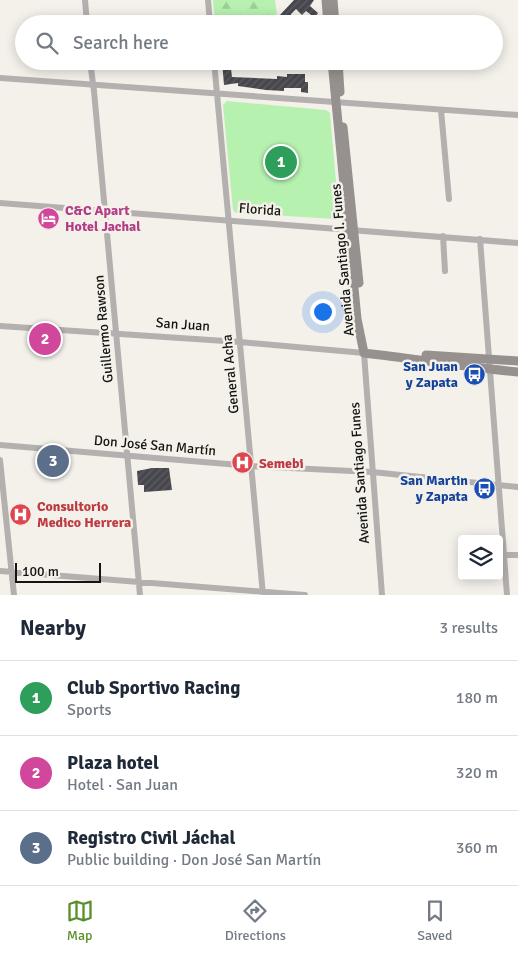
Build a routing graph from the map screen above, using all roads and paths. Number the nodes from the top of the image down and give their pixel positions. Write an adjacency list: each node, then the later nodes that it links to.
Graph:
1 (85, 0): 5 (street)
2 (208, 0): 6 (street)
3 (326, 0): 7 (main road)
4 (333, 0): 8 (main road)
5 (86, 15)
6 (209, 15)
7 (327, 15)
8 (334, 15)
9 (91, 70): 14 (street, Guillermo Rawson)
10 (215, 70): 15 (street, General Acha)
11 (333, 70): 16 (main road, Avenida Santiago I. Funes)
12 (338, 70): 16 (main road, Avenida Santiago I. Funes)
13 (0, 78): 14 (street)
14 (93, 85): 15 (street); 21 (street, Guillermo Rawson)
15 (217, 94): 16 (street); 22 (street, General Acha)
16 (338, 103): 17 (street); 23 (main road, Avenida Santiago I. Funes)
17 (441, 110): 18 (street); 19 (street)
18 (518, 115)
19 (449, 199)
20 (0, 203): 21 (street, Florida)
21 (105, 211): 22 (street, Florida); 29 (street, Guillermo Rawson)
22 (228, 220): 23 (street, Florida); 30 (street, General Acha)
23 (350, 229): 24 (street, Florida); 31 (main road, Avenida Santiago I. Funes)
24 (443, 236): 25 (street, Florida); 27 (street)
25 (480, 239): 26 (street, Florida); 32 (street)
26 (518, 243)
27 (445, 271)
28 (0, 326): 29 (street, San Juan)
29 (116, 333): 30 (street, San Juan); 37 (street, Guillermo Rawson)
30 (240, 342): 31 (street, San Juan); 39 (street, General Acha)
31 (363, 351): 32 (main road, San Juan); 34 (main road, San Juan); 40 (street, Avenida Santiago Funes)
32 (489, 359): 33 (main road, San Juan); 34 (street)
33 (518, 361)
34 (489, 369): 35 (main road, San Juan); 41 (street)
35 (518, 372)
36 (0, 444): 37 (street, Don José San Martín)
37 (126, 454): 39 (street, Don José San Martín); 47 (street, Guillermo Rawson)
38 (0, 460): 46 (street)
39 (250, 466): 40 (street, Don José San Martín); 48 (street, General Acha)
40 (372, 472): 41 (street, Don José San Martín); 52 (street, Avenida Santiago Funes)
41 (499, 485): 42 (street, Don José San Martín); 43 (street)
42 (518, 487)
43 (505, 555): 44 (street); 53 (street)
44 (518, 555)
45 (0, 571): 46 (street)
46 (12, 572): 47 (street); 49 (street)
47 (138, 582): 48 (street); 50 (street, Guillermo Rawson)
48 (262, 593): 51 (street)
49 (14, 595)
50 (140, 595)
51 (305, 595)
52 (382, 595)
53 (507, 595)

